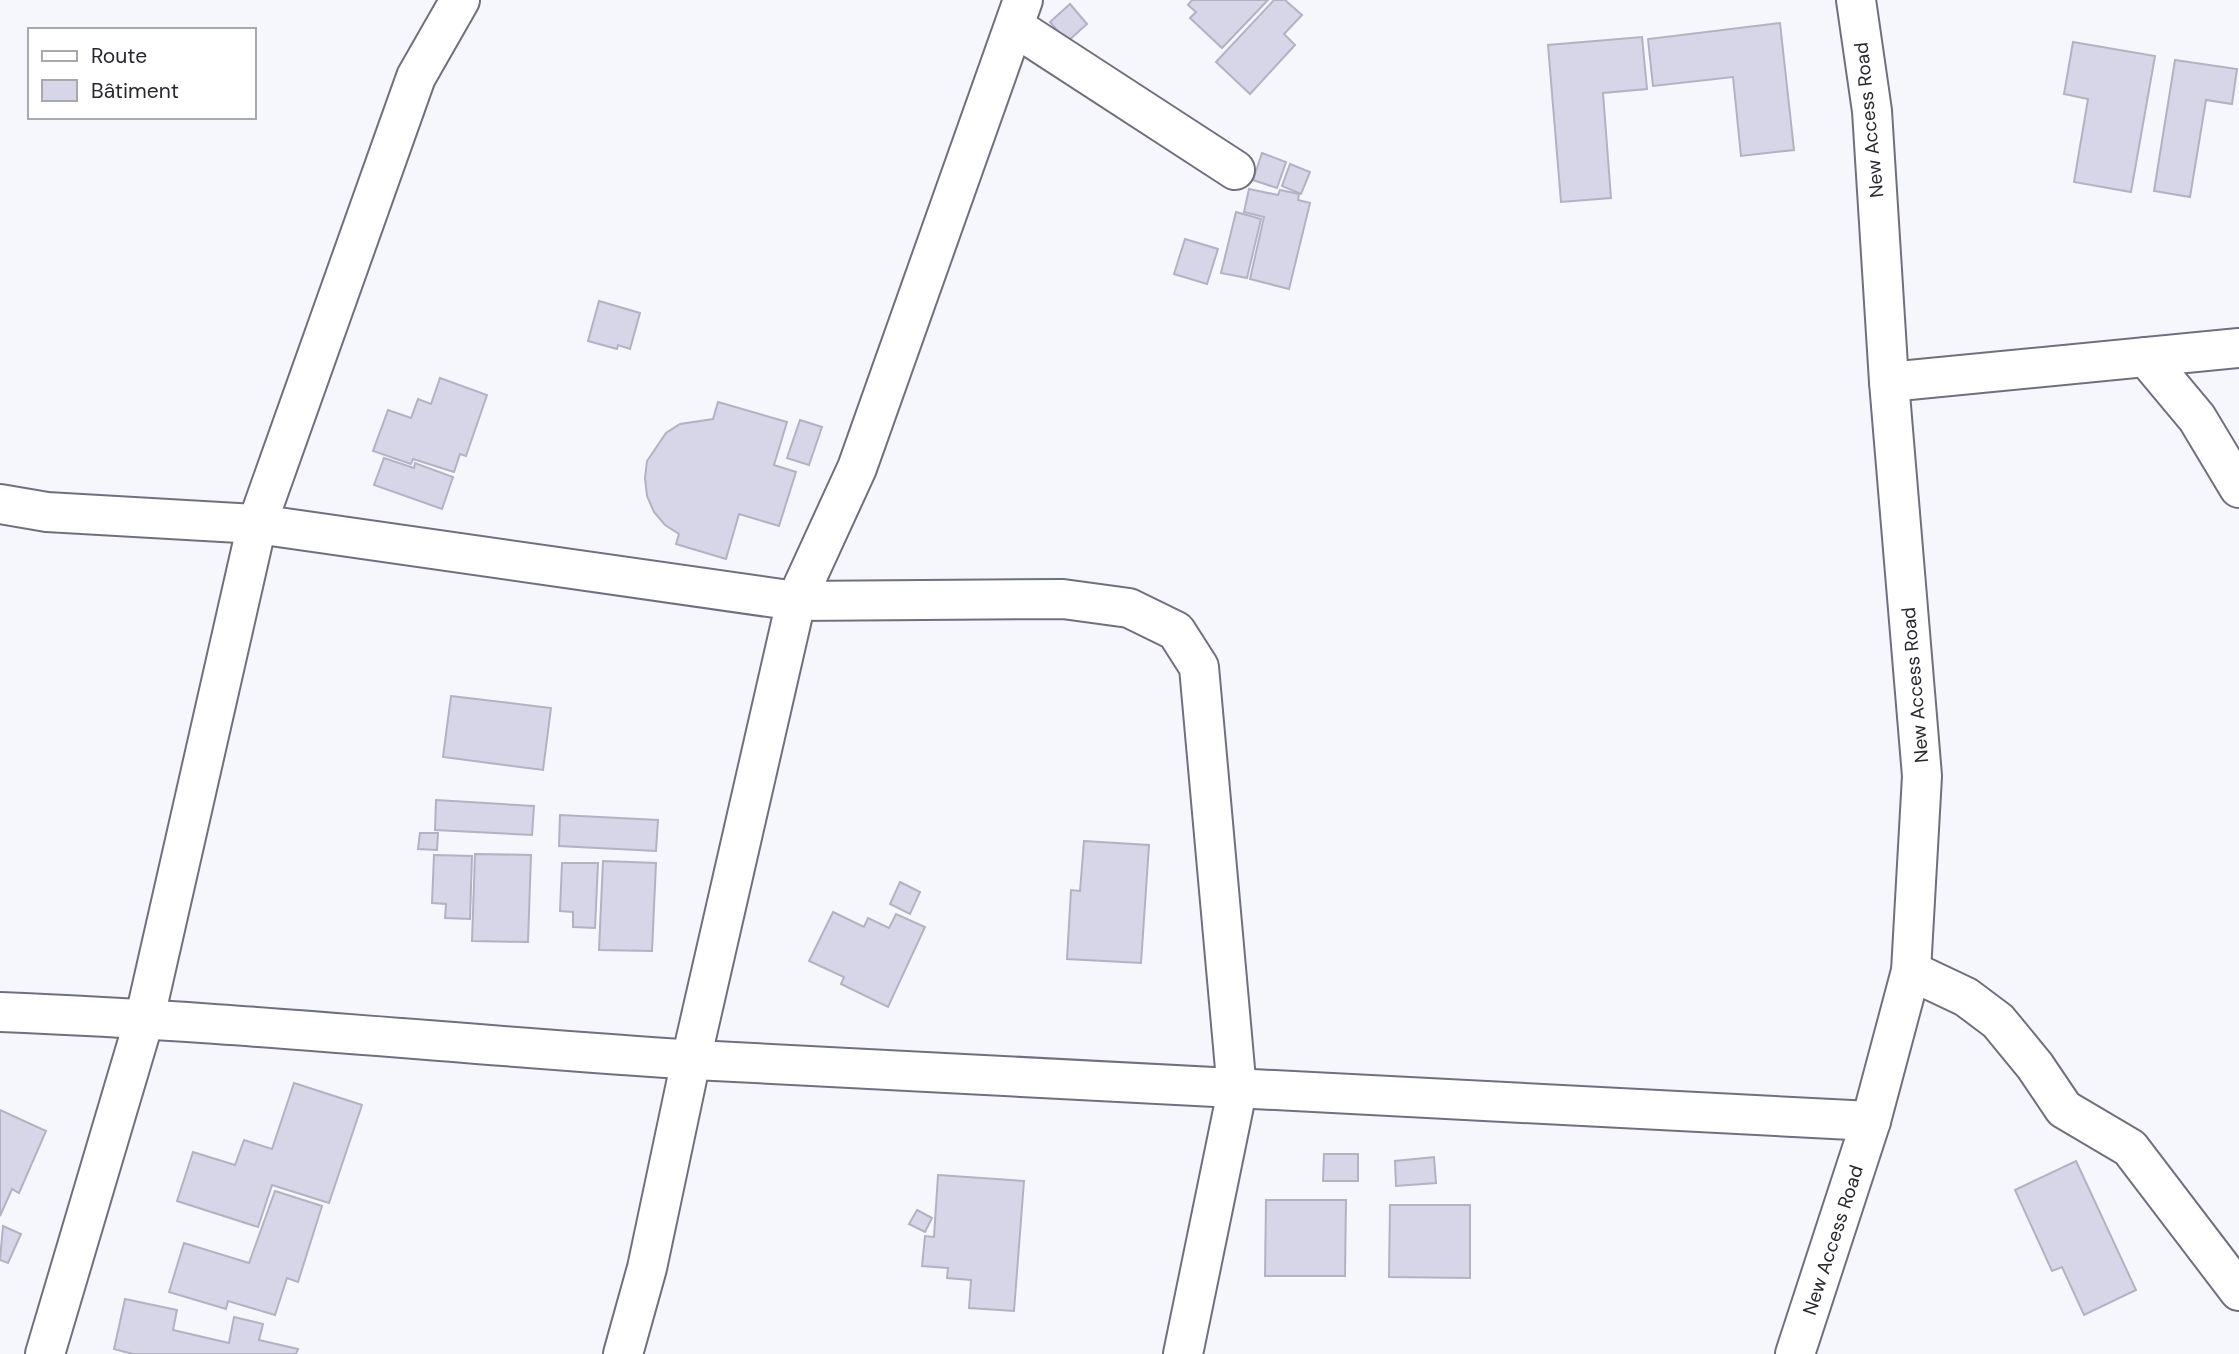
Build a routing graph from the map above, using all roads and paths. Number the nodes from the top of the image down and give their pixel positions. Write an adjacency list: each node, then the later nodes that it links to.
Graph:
1 (460, 0): 10 (street)
2 (1856, 0): 7 (street, New Access Road)
3 (1019, 13): 4 (street); 11 (street)
4 (1235, 170)
5 (2239, 348): 6 (street)
6 (2146, 357): 7 (street); 8 (street)
7 (1889, 382): 12 (street, New Access Road)
8 (2239, 488)
9 (0, 504): 10 (street)
10 (257, 524): 11 (street); 14 (street)
11 (796, 601): 15 (street); 16 (street)
12 (1912, 971): 17 (street, New Access Road); 18 (street)
13 (0, 1012): 14 (street)
14 (145, 1017): 15 (street); 19 (street)
15 (691, 1059): 16 (street); 20 (street)
16 (1237, 1091): 17 (street); 21 (street)
17 (1871, 1121): 22 (street, New Access Road)
18 (2239, 1291)
19 (45, 1354)
20 (624, 1354)
21 (1183, 1354)
22 (1795, 1354)

